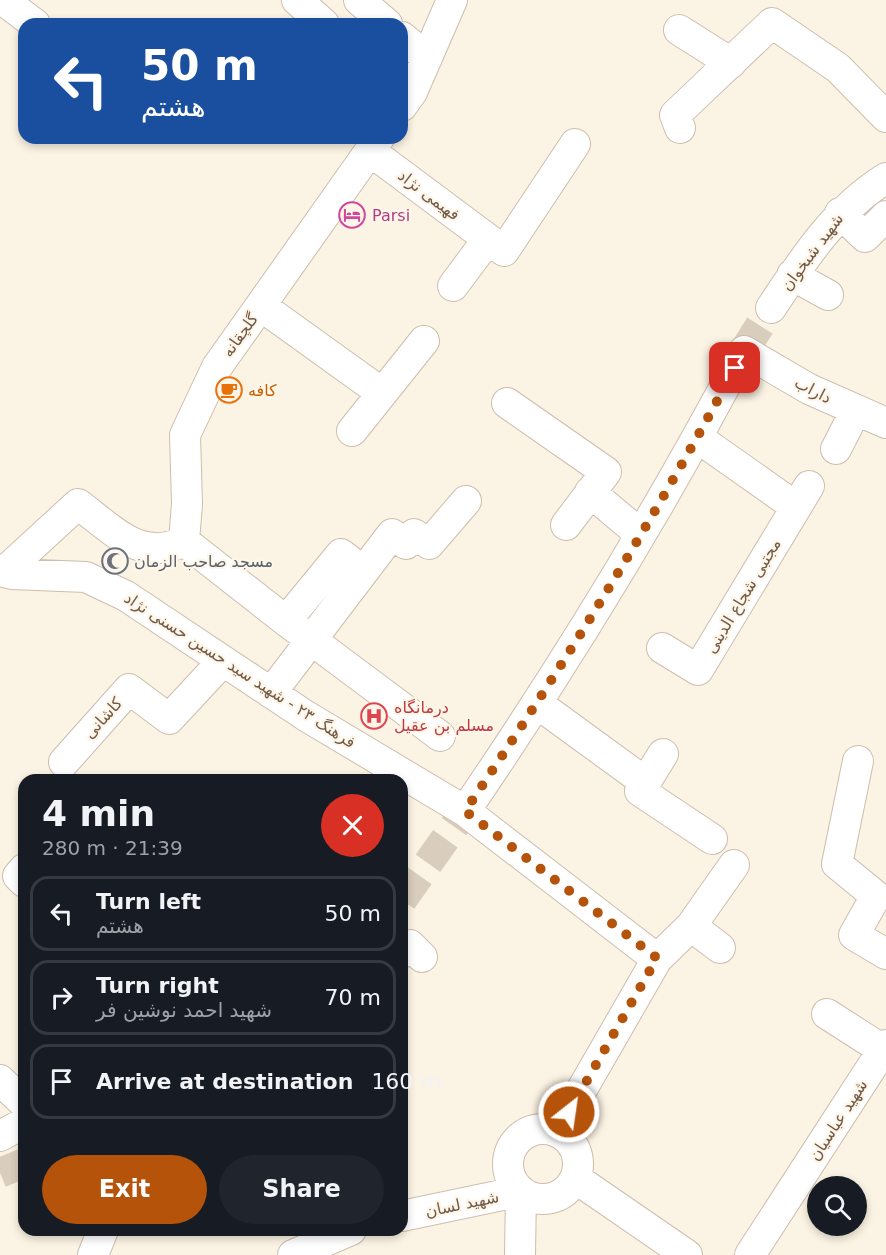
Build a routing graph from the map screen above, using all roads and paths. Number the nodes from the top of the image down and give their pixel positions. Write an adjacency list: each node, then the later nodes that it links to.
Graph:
1 (3, 0): 4 (street)
2 (297, 0): 5 (street)
3 (452, 0): 8 (street)
4 (27, 18)
5 (317, 18)
6 (679, 30): 9 (street)
7 (408, 42): 8 (street)
8 (427, 58): 10 (street)
9 (731, 63): 11 (street); 12 (street)
10 (408, 98)
11 (886, 117)
12 (680, 128)
13 (575, 144): 18 (street)
14 (375, 145): 18 (street, فهیمی نژاد); 22 (street, گلچقانه)
15 (886, 178): 16 (street, شهید شبخوان)
16 (840, 213): 17 (street); 19 (street, شهید شبخوان)
17 (886, 216)
18 (488, 239): 20 (street)
19 (792, 275): 21 (street); 23 (street, شهید شبخوان)
20 (453, 286)
21 (828, 295)
22 (261, 306): 25 (street); 35 (street, گلچقانه)
23 (771, 308)
24 (424, 341): 25 (street)
25 (382, 393): 28 (street)
26 (507, 403): 31 (street)
27 (877, 416): 29 (street, داراب); 30 (street)
28 (352, 431)
29 (698, 438): 34 (street); 40 (street, مجتبی شجاع الدینی)
30 (836, 449)
31 (590, 492): 33 (street); 34 (street)
32 (466, 501): 36 (street)
33 (566, 525)
34 (640, 534): 43 (street)
35 (184, 541): 37 (street); 38 (street)
36 (363, 571): 38 (street); 39 (street)
37 (2, 572): 41 (street, فرهنگ ۲۳ - شهید سید حسین حسنی نژاد)
38 (286, 621): 39 (street)
39 (311, 640): 42 (street); 44 (street)
40 (662, 648)
41 (222, 662): 42 (street, فرهنگ ۲۳ - شهید سید حسین حسنی نژاد); 47 (street, کاشانی)
42 (271, 693): 48 (street, فرهنگ ۲۳ - شهید سید حسین حسنی نژاد)
43 (538, 704): 50 (street); 51 (street)
44 (440, 736)
45 (663, 754): 50 (street)
46 (858, 761): 56 (street)
47 (64, 762)
48 (404, 774)
49 (408, 776): 51 (street, فرهنگ ۲۳ - شهید سید حسین حسنی نژاد)
50 (645, 782): 52 (street)
51 (465, 811): 57 (street, فرهنگ ۲۳ - شهید سید حسین حسنی نژاد)
52 (712, 839)
53 (734, 865): 54 (street)
54 (691, 926): 55 (street); 57 (street)
55 (720, 948)
56 (886, 954)
57 (657, 958): 63 (street)
58 (827, 1014): 59 (street)
59 (885, 1048): 74 (street, شهید عباسیان)
60 (0, 1080): 61 (street)
61 (18, 1097)
62 (18, 1126): 64 (street)
63 (558, 1131): 65 (street); 66 (street)
64 (0, 1136)
65 (575, 1178): 66 (street); 73 (street)
66 (521, 1191): 67 (street, شهید لسان); 72 (street)
67 (408, 1215)
68 (101, 1236): 70 (street)
69 (337, 1236): 71 (street)
70 (93, 1255)
71 (293, 1255)
72 (520, 1255)
73 (687, 1255)
74 (750, 1255)

